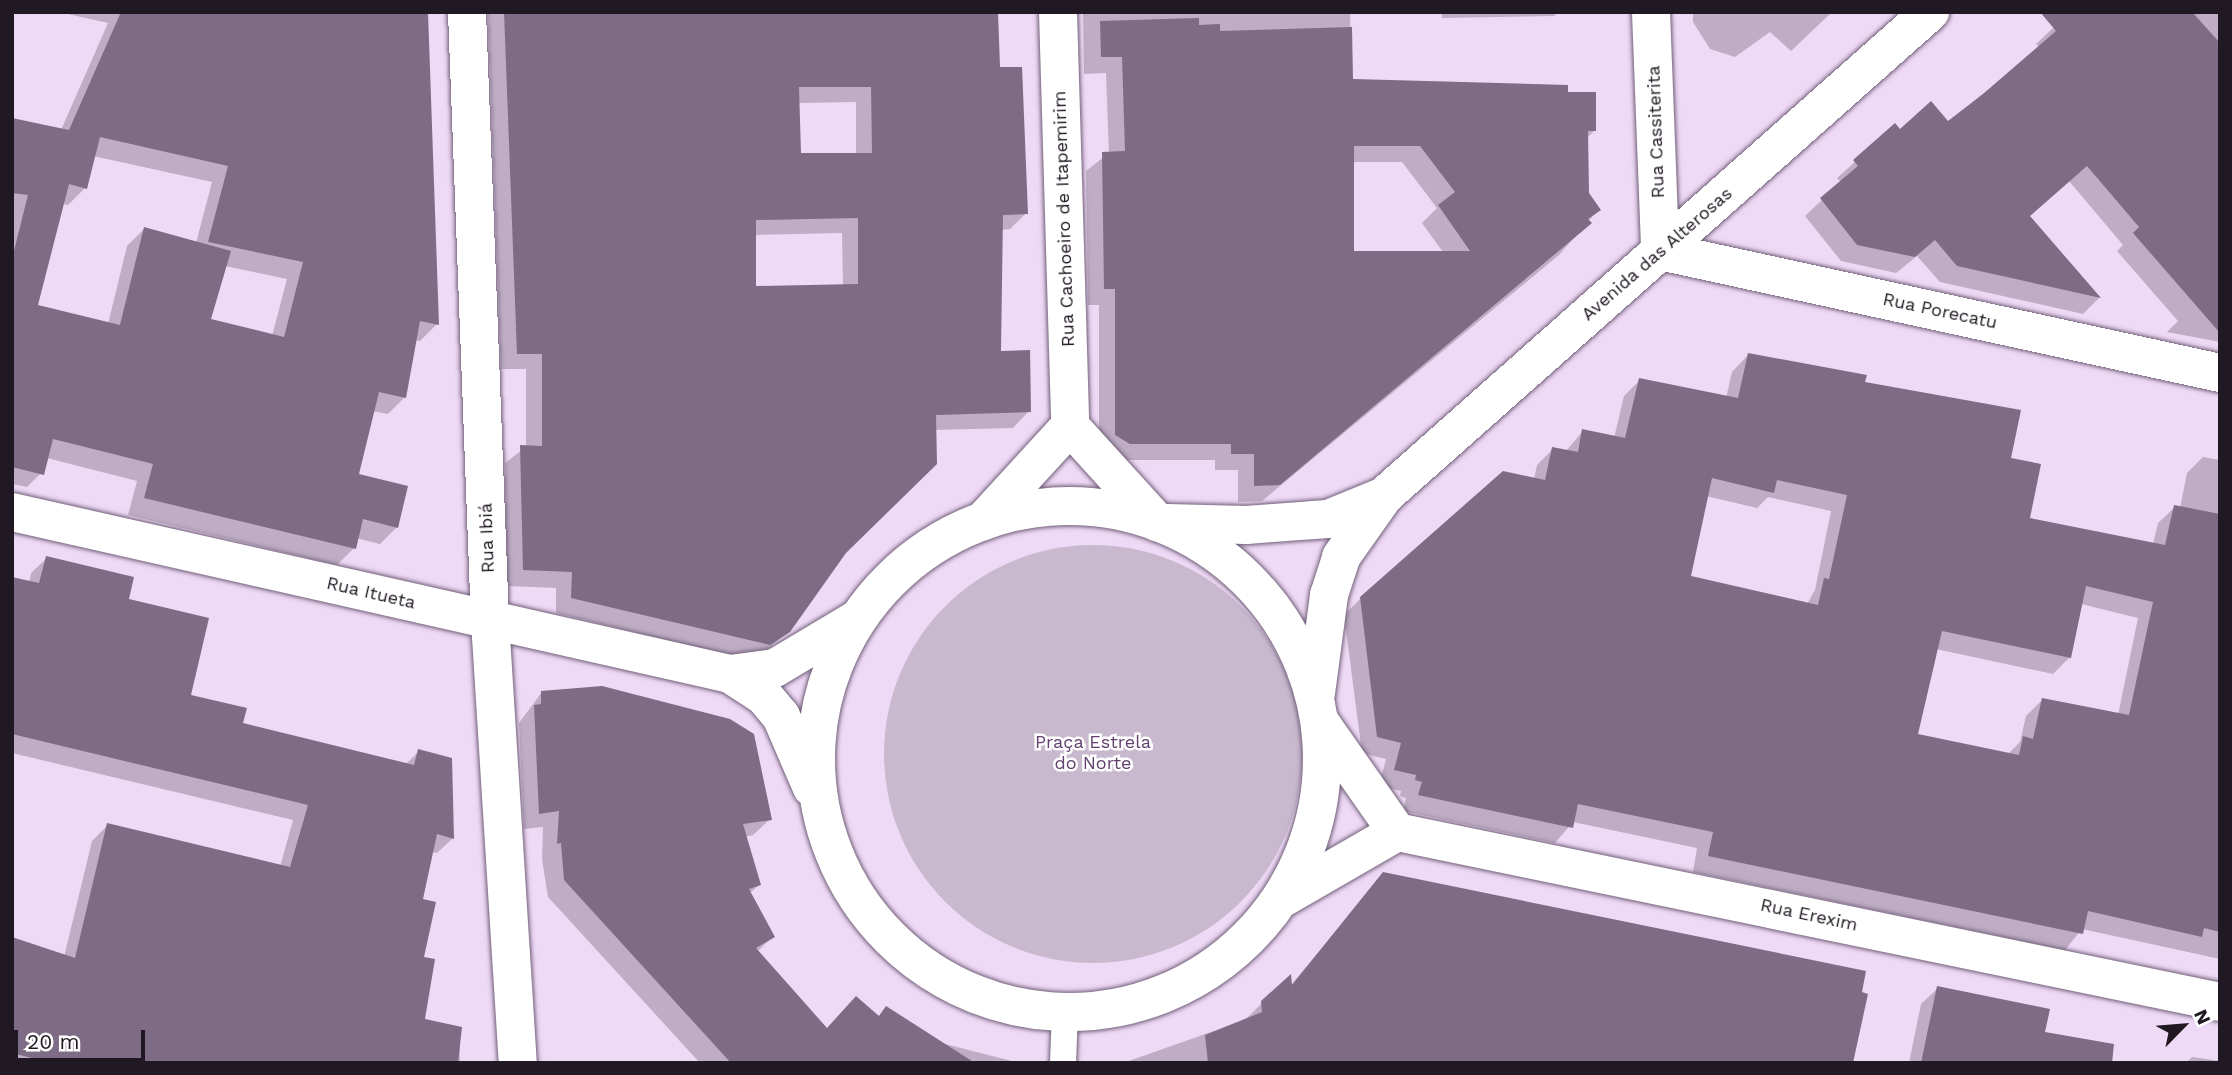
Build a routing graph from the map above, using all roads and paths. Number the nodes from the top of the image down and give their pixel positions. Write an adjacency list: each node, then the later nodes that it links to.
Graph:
1 (467, 12): 13 (street, Rua Ibiá)
2 (1058, 12): 7 (street, Rua Cachoeiro de Itapemirim)
3 (1651, 12): 5 (street, Rua Cassiterita)
4 (1930, 12): 5 (street, Avenida das Alterosas)
5 (1660, 251): 6 (street, Rua Porecatu); 8 (street, Avenida das Alterosas)
6 (2220, 373)
7 (1070, 426): 10 (street); 11 (street)
8 (1384, 496): 11 (street, Avenida das Alterosas); 15 (street, Avenida das Alterosas)
9 (12, 512): 13 (street, Rua Itueta)
10 (983, 522): 11 (street); 12 (street)
11 (1159, 522): 15 (street)
12 (859, 618): 14 (street, Rua Itueta); 16 (street)
13 (490, 621): 14 (street, Rua Itueta); 21 (street, Rua Ibiá)
14 (730, 674): 16 (street, Rua Itueta)
15 (1316, 710): 17 (street); 18 (street)
16 (824, 817): 20 (street)
17 (1397, 832): 18 (street); 19 (street, Rua Erexim)
18 (1280, 900): 20 (street)
19 (2220, 1002)
20 (1065, 1012): 22 (lane)
21 (519, 1063)
22 (1063, 1063)

